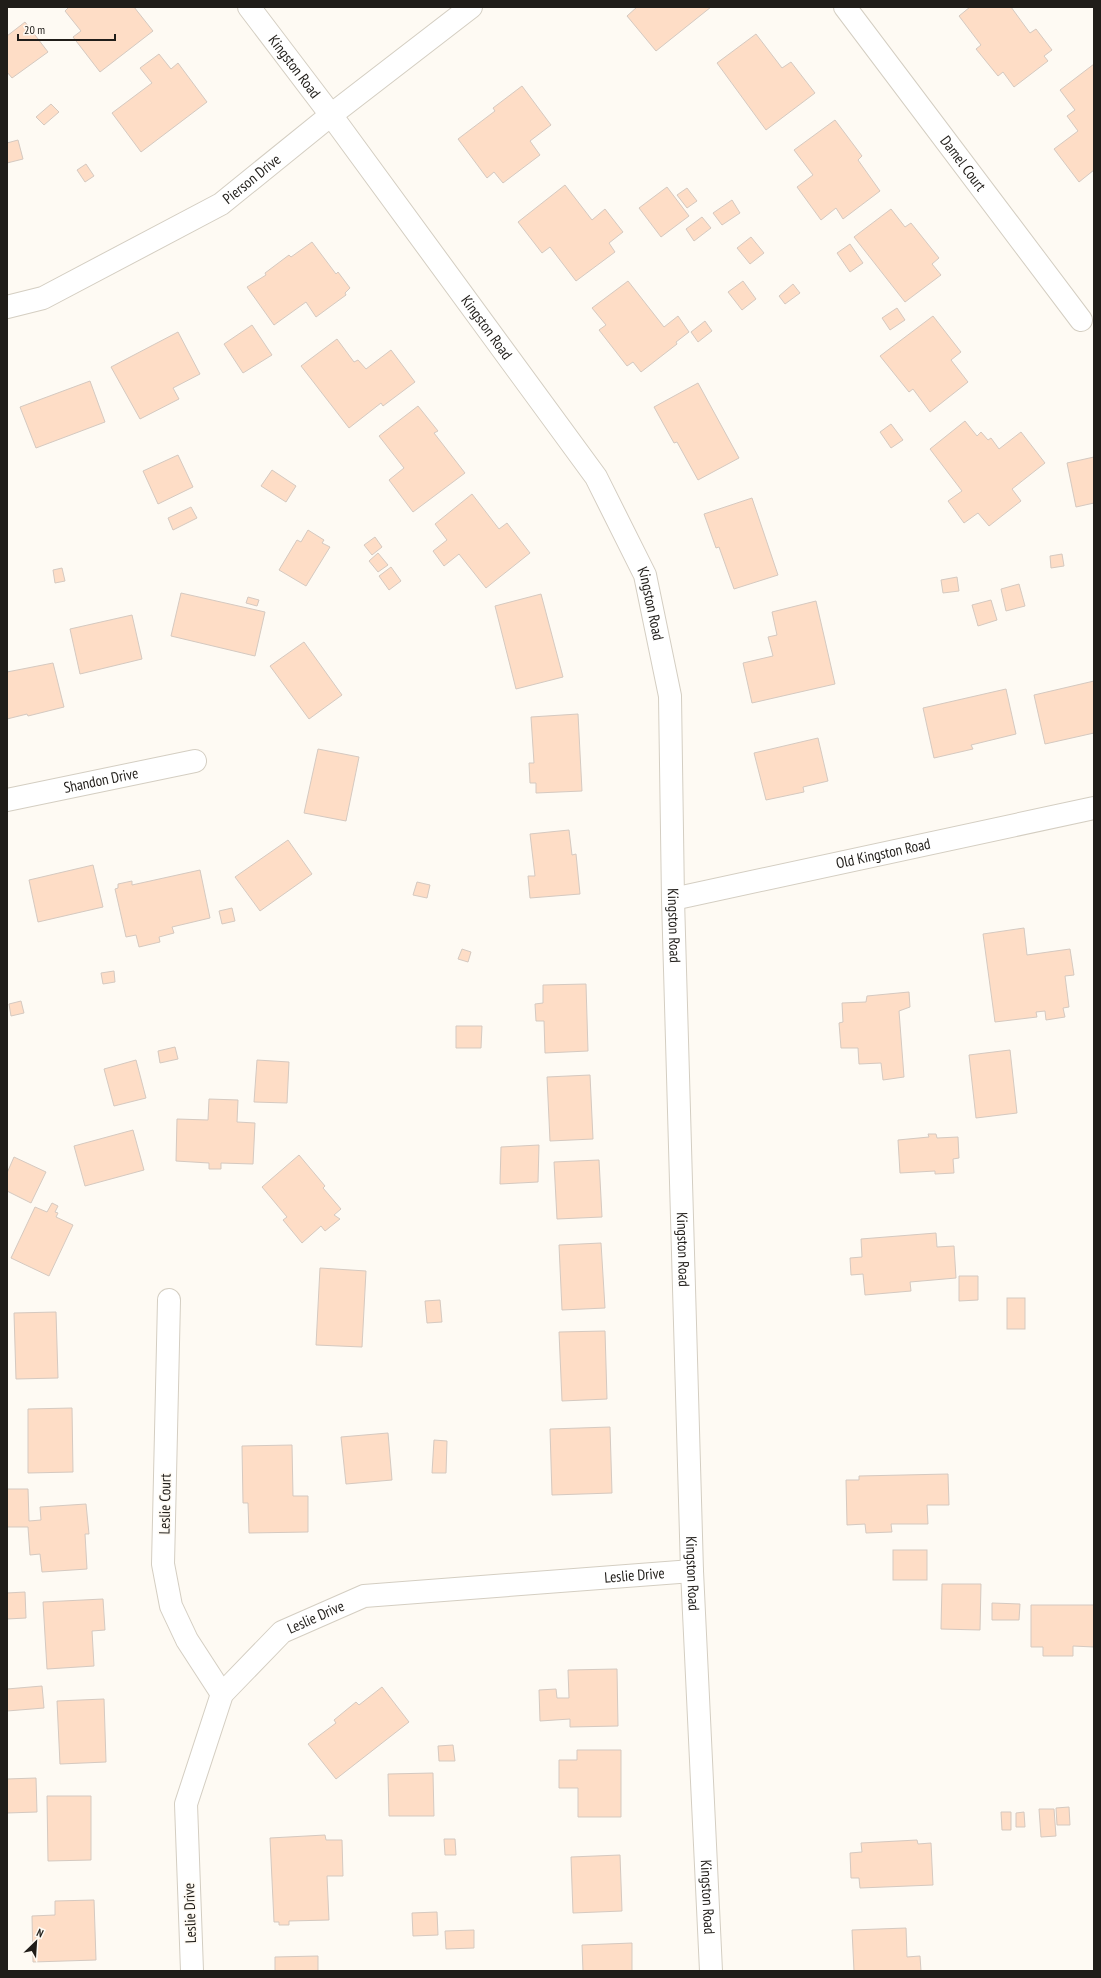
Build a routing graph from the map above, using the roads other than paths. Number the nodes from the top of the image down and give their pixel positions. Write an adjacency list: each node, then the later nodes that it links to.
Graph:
1 (249, 7): 4 (street, Kingston Road)
2 (471, 7): 4 (street, Pierson Drive)
3 (845, 7): 6 (street, Damel Court)
4 (331, 115): 5 (street, Pierson Drive); 10 (street, Kingston Road)
5 (7, 307)
6 (1081, 320)
7 (195, 761): 8 (street, Shandon Drive)
8 (7, 800)
9 (1094, 808): 10 (street, Old Kingston Road)
10 (673, 899): 12 (street, Kingston Road)
11 (169, 1300): 13 (street, Leslie Court)
12 (692, 1571): 13 (street, Leslie Drive); 15 (street, Kingston Road)
13 (222, 1694): 14 (street, Leslie Drive)
14 (192, 1971)
15 (711, 1971)

